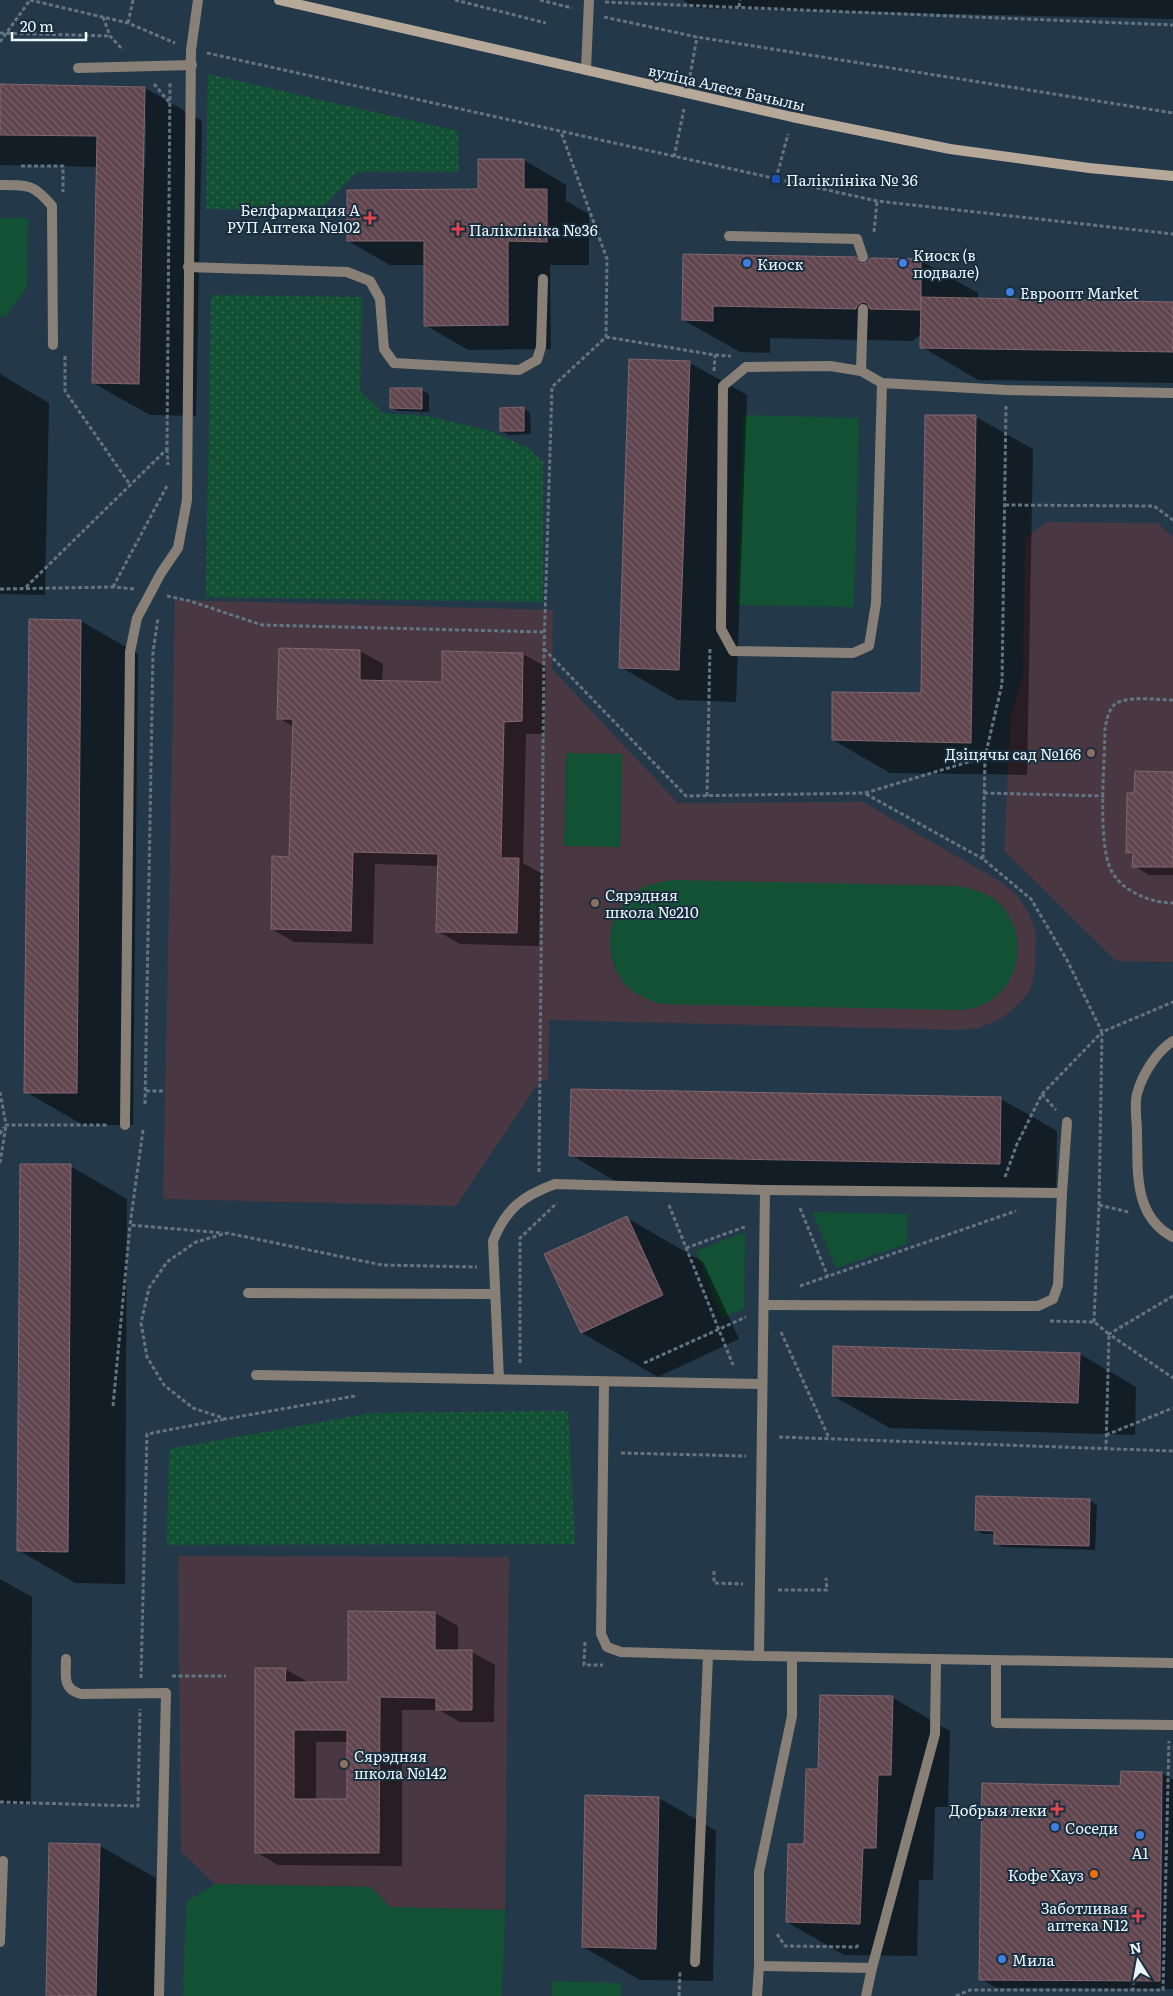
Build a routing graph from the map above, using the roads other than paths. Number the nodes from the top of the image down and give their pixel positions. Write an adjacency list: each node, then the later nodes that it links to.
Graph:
1 (198, 0): 4 (lane)
2 (279, 0): 6 (street, вуліца Алеся Бачылы)
3 (589, 0): 6 (lane)
4 (192, 65): 5 (lane); 11 (lane)
5 (78, 68)
6 (586, 70): 7 (street, вуліца Алеся Бачылы)
7 (1173, 176)
8 (0, 185): 14 (lane)
9 (728, 236): 10 (lane)
10 (863, 257)
11 (188, 267): 12 (lane); 20 (lane)
12 (543, 279)
13 (863, 309): 15 (lane)
14 (54, 345)
15 (861, 371): 16 (lane); 16 (lane)
16 (882, 382): 17 (lane)
17 (1173, 393)
18 (1173, 1041): 23 (lane)
19 (1067, 1122): 22 (lane)
20 (125, 1125)
21 (765, 1190): 22 (lane); 25 (lane); 26 (lane)
22 (1062, 1192): 26 (lane)
23 (1173, 1237)
24 (248, 1293): 25 (lane)
25 (494, 1294): 28 (lane)
26 (764, 1305): 30 (lane)
27 (256, 1375): 28 (lane)
28 (499, 1379): 29 (lane)
29 (604, 1383): 30 (lane); 31 (lane)
30 (762, 1384): 32 (lane)
31 (708, 1656): 32 (lane); 41 (lane)
32 (758, 1656): 33 (lane)
33 (792, 1657): 35 (lane); 42 (lane)
34 (66, 1659): 44 (lane)
35 (936, 1660): 36 (lane); 43 (lane)
36 (996, 1661): 37 (lane); 38 (lane)
37 (1173, 1663)
38 (1171, 1725)
39 (2, 1861): 40 (lane)
40 (0, 1942)
41 (695, 1962)
42 (759, 1966): 43 (lane); 45 (lane)
43 (872, 1968): 46 (lane)
44 (159, 1996)
45 (757, 1996)
46 (866, 1996)

